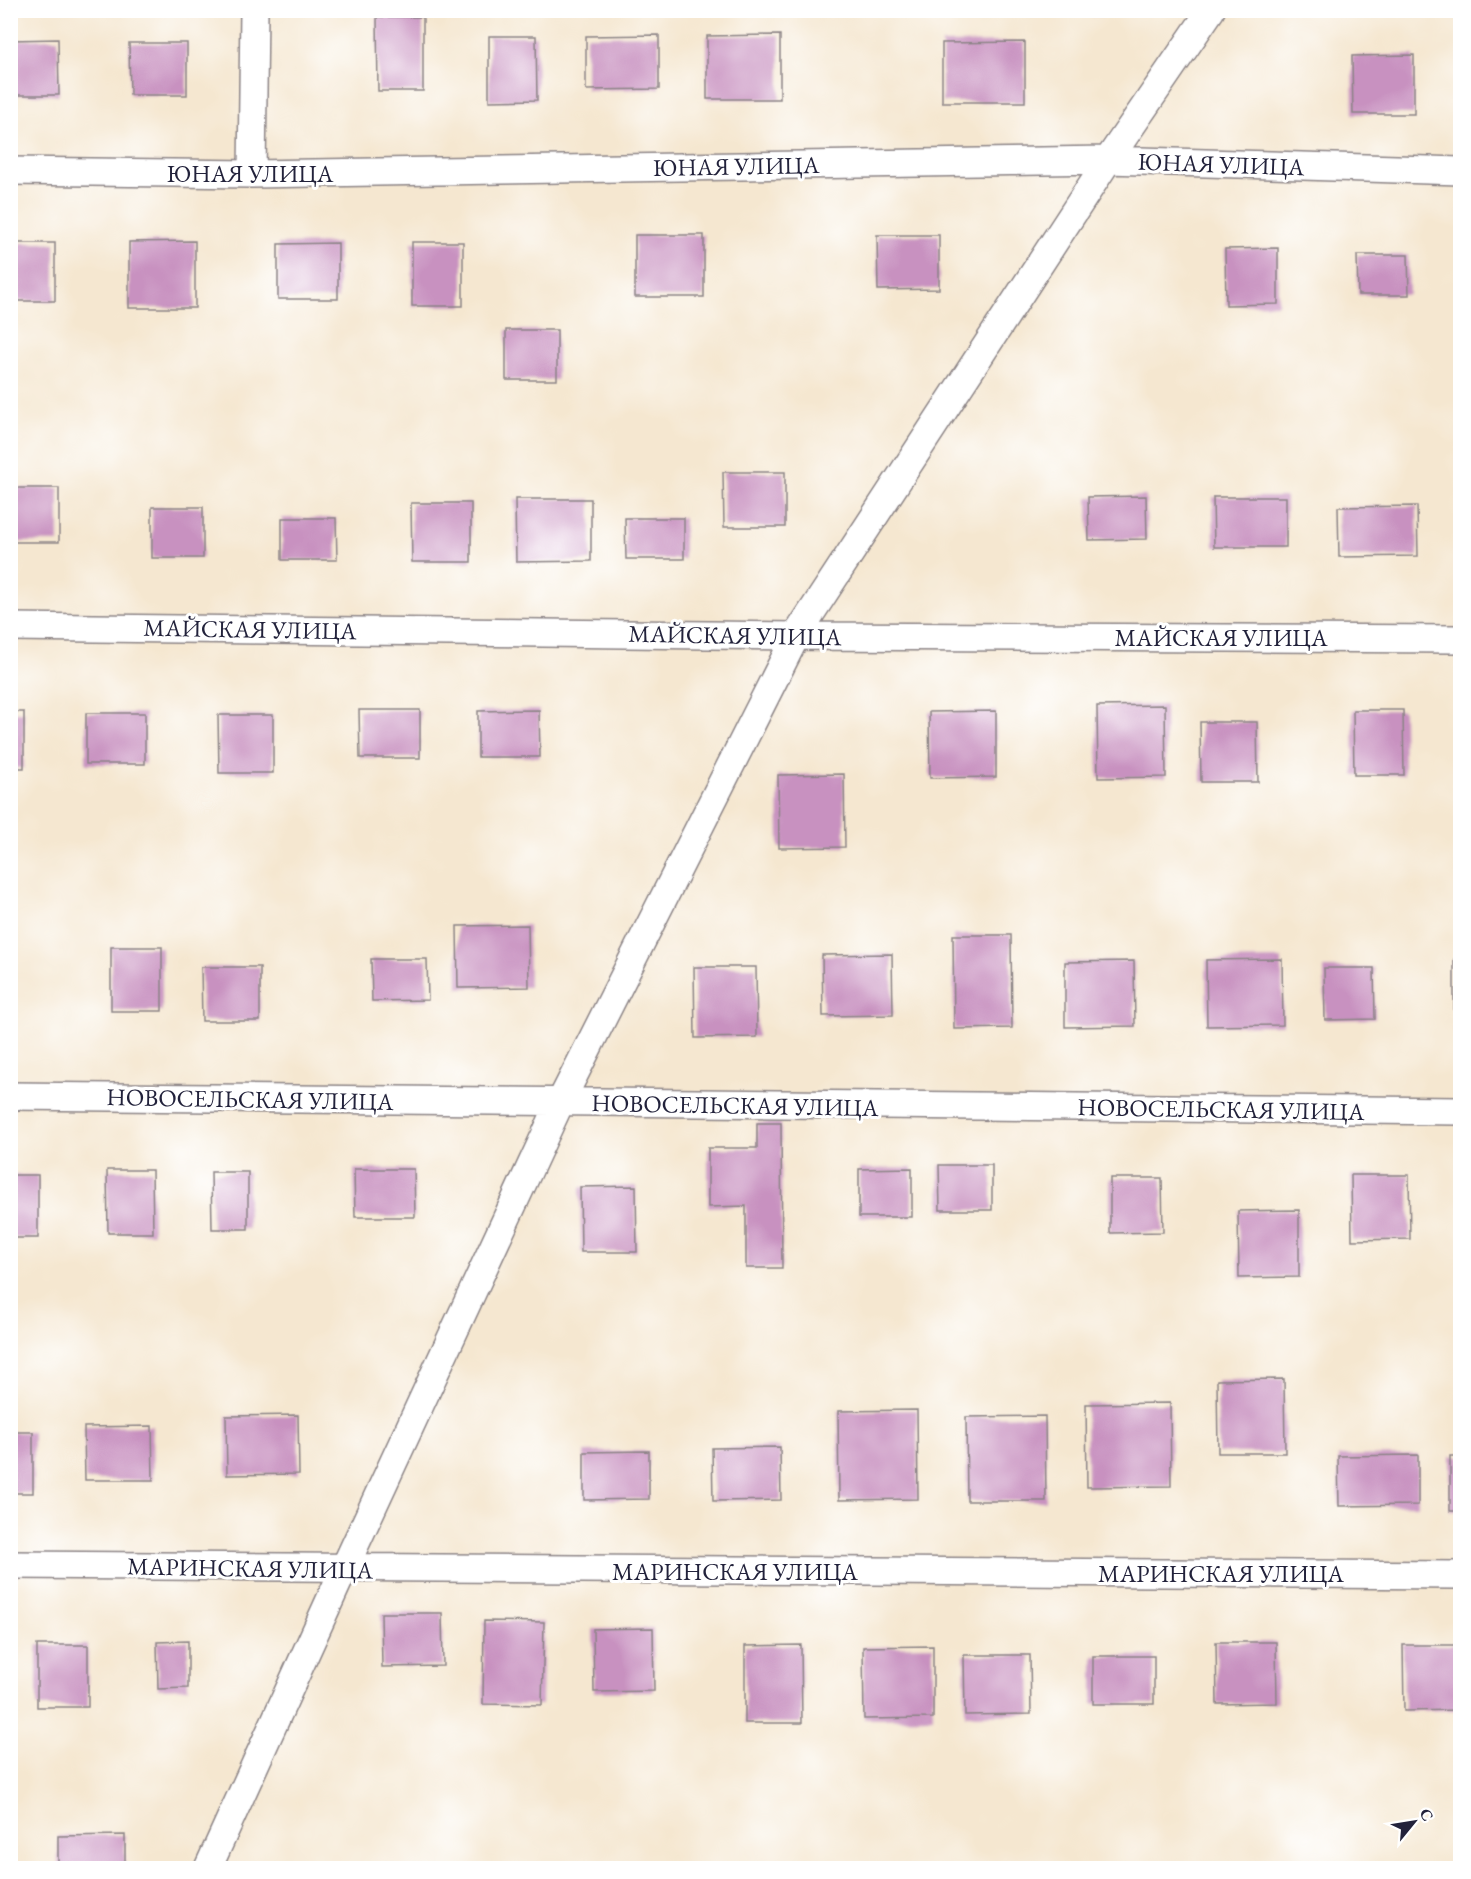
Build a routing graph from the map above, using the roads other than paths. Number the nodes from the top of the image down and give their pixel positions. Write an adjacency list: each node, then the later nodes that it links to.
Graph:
1 (254, 10): 6 (street)
2 (1211, 10): 3 (street)
3 (1108, 160): 5 (street, ЮНАЯ УЛИЦА); 6 (street, ЮНАЯ УЛИЦА); 8 (street)
4 (10, 171): 6 (street, ЮНАЯ УЛИЦА)
5 (1461, 171)
6 (252, 174)
7 (10, 627): 8 (street, МАЙСКАЯ УЛИЦА)
8 (796, 636): 9 (street, МАЙСКАЯ УЛИЦА); 11 (street)
9 (1461, 639)
10 (10, 1096): 11 (street, НОВОСЕЛЬСКАЯ УЛИЦА)
11 (560, 1103): 12 (street, НОВОСЕЛЬСКАЯ УЛИЦА); 14 (street)
12 (1461, 1112)
13 (10, 1565): 14 (street, МАРИНСКАЯ УЛИЦА)
14 (344, 1569): 15 (street, МАРИНСКАЯ УЛИЦА); 16 (street)
15 (1461, 1575)
16 (208, 1869)

